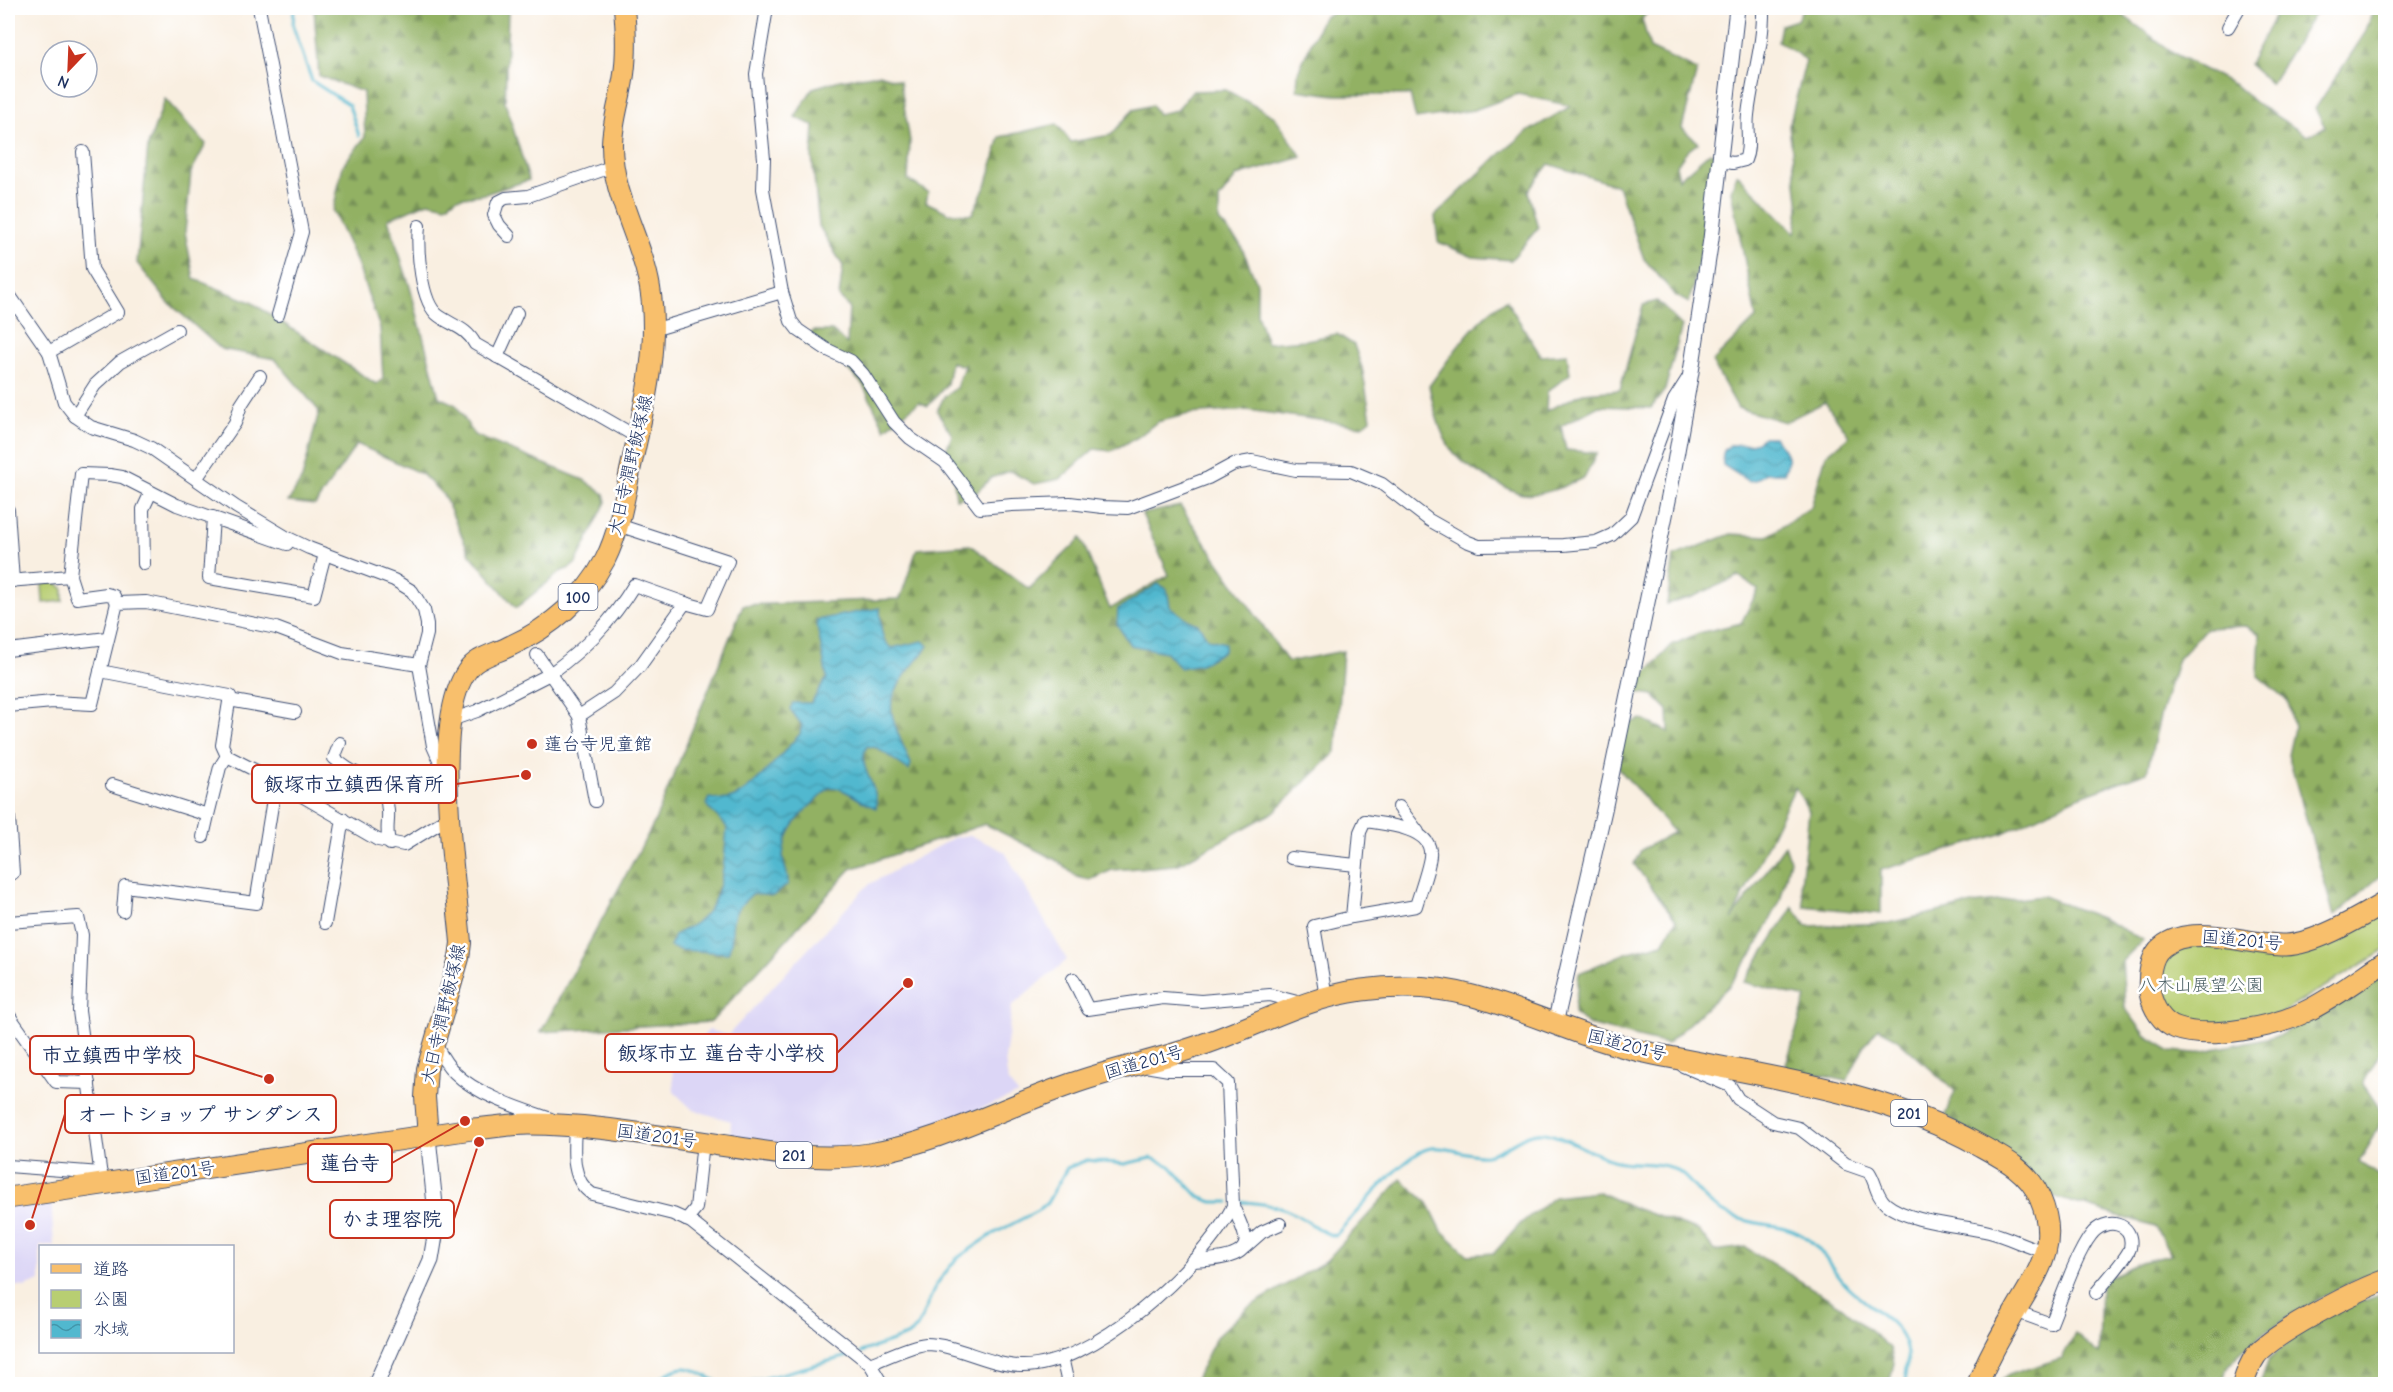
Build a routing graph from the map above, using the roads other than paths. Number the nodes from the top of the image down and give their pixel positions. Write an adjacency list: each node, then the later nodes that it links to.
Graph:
1 (260, 8): 16 (street)
2 (624, 8): 10 (main road, 大日寺潤野飯塚線 / 100)
3 (767, 8): 13 (street)
4 (1737, 8): 9 (street)
5 (1763, 8): 9 (street)
6 (2239, 8): 7 (street)
7 (2228, 27)
8 (83, 152): 19 (street)
9 (1720, 161): 21 (street)
10 (614, 166): 12 (street); 18 (main road, 大日寺潤野飯塚線 / 100)
11 (418, 226): 20 (street)
12 (509, 236)
13 (782, 292): 18 (street); 21 (street)
14 (8, 294): 19 (street)
15 (517, 313): 20 (street)
16 (278, 315)
17 (177, 330): 23 (street)
18 (653, 330): 24 (main road, 大日寺潤野飯塚線 / 100)
19 (49, 352): 23 (street)
20 (497, 357): 24 (street)
21 (1691, 372): 75 (street)
22 (260, 376): 25 (street)
23 (75, 417): 25 (street)
24 (637, 437): 29 (main road, 大日寺潤野飯塚線 / 100)
25 (196, 479): 30 (street)
26 (152, 492): 28 (street); 32 (street); 33 (street)
27 (8, 510): 34 (street)
28 (213, 518): 30 (street); 31 (street)
29 (618, 525): 36 (street); 47 (main road, 大日寺潤野飯塚線 / 100)
30 (309, 548): 31 (street)
31 (325, 554): 40 (street)
32 (144, 564)
33 (70, 576): 34 (street); 35 (street)
34 (10, 581)
35 (117, 603): 37 (street); 40 (street)
36 (685, 603): 42 (street); 46 (street)
37 (107, 638): 38 (street); 41 (street)
38 (8, 650)
39 (537, 655): 42 (street)
40 (419, 665): 51 (street)
41 (100, 671): 43 (street); 44 (street)
42 (550, 674): 46 (street); 47 (street)
43 (229, 700): 45 (street); 49 (street)
44 (8, 706)
45 (295, 712)
46 (579, 716): 53 (street)
47 (451, 720): 51 (main road, 大日寺潤野飯塚線 / 100)
48 (340, 743): 61 (street)
49 (226, 756): 50 (street); 56 (street)
50 (276, 781): 58 (street); 66 (street)
51 (448, 781): 57 (main road, 大日寺潤野飯塚線 / 100)
52 (112, 785): 56 (street)
53 (595, 801)
54 (8, 804): 64 (street)
55 (1399, 807): 59 (street)
56 (208, 815): 60 (street)
57 (448, 818): 61 (street); 76 (main road, 大日寺潤野飯塚線 / 100)
58 (343, 819): 61 (street); 69 (street)
59 (1420, 835): 63 (street); 67 (street)
60 (203, 837)
61 (390, 844)
62 (1291, 858): 63 (street)
63 (1356, 865): 67 (street)
64 (8, 873)
65 (2385, 902): 70 (highway, 国道201号)
66 (123, 911)
67 (1352, 916): 72 (street)
68 (8, 922): 79 (street)
69 (325, 923)
70 (2385, 961)
71 (1073, 979): 73 (street)
72 (1326, 997): 73 (highway, 国道201号 / 201); 75 (highway, 国道201号 / 201)
73 (1306, 1004): 78 (highway, 国道201号 / 201)
74 (8, 1014): 79 (street)
75 (1555, 1024): 77 (highway, 国道201号 / 201)
76 (434, 1041): 80 (street); 81 (main road, 大日寺潤野飯塚線 / 100)
77 (1684, 1059): 90 (street); 90 (highway, 国道201号 / 201)
78 (1139, 1065): 82 (highway, 国道201号 / 201); 86 (street)
79 (89, 1083): 84 (street)
80 (575, 1126): 81 (highway, 国道201号 / 201); 82 (highway, 国道201号 / 201); 87 (street)
81 (428, 1137): 84 (highway, 国道201号 / 201); 97 (street)
82 (703, 1142): 87 (street)
83 (8, 1166): 84 (street)
84 (102, 1179): 85 (highway, 国道201号 / 201)
85 (8, 1198)
86 (1233, 1206): 89 (street); 91 (street)
87 (686, 1220): 96 (street)
88 (1280, 1224): 89 (street)
89 (1245, 1247): 91 (street)
90 (2046, 1252): 94 (highway, 国道201号 / 201)
91 (1192, 1262): 95 (street)
92 (2385, 1280): 101 (highway)
93 (2096, 1293): 94 (street)
94 (2015, 1311): 100 (highway, 国道201号 / 201)
95 (1062, 1357): 96 (street); 99 (street)
96 (870, 1364): 98 (street)
97 (376, 1384)
98 (882, 1384)
99 (1068, 1384)
100 (1978, 1384)
101 (2243, 1384)

